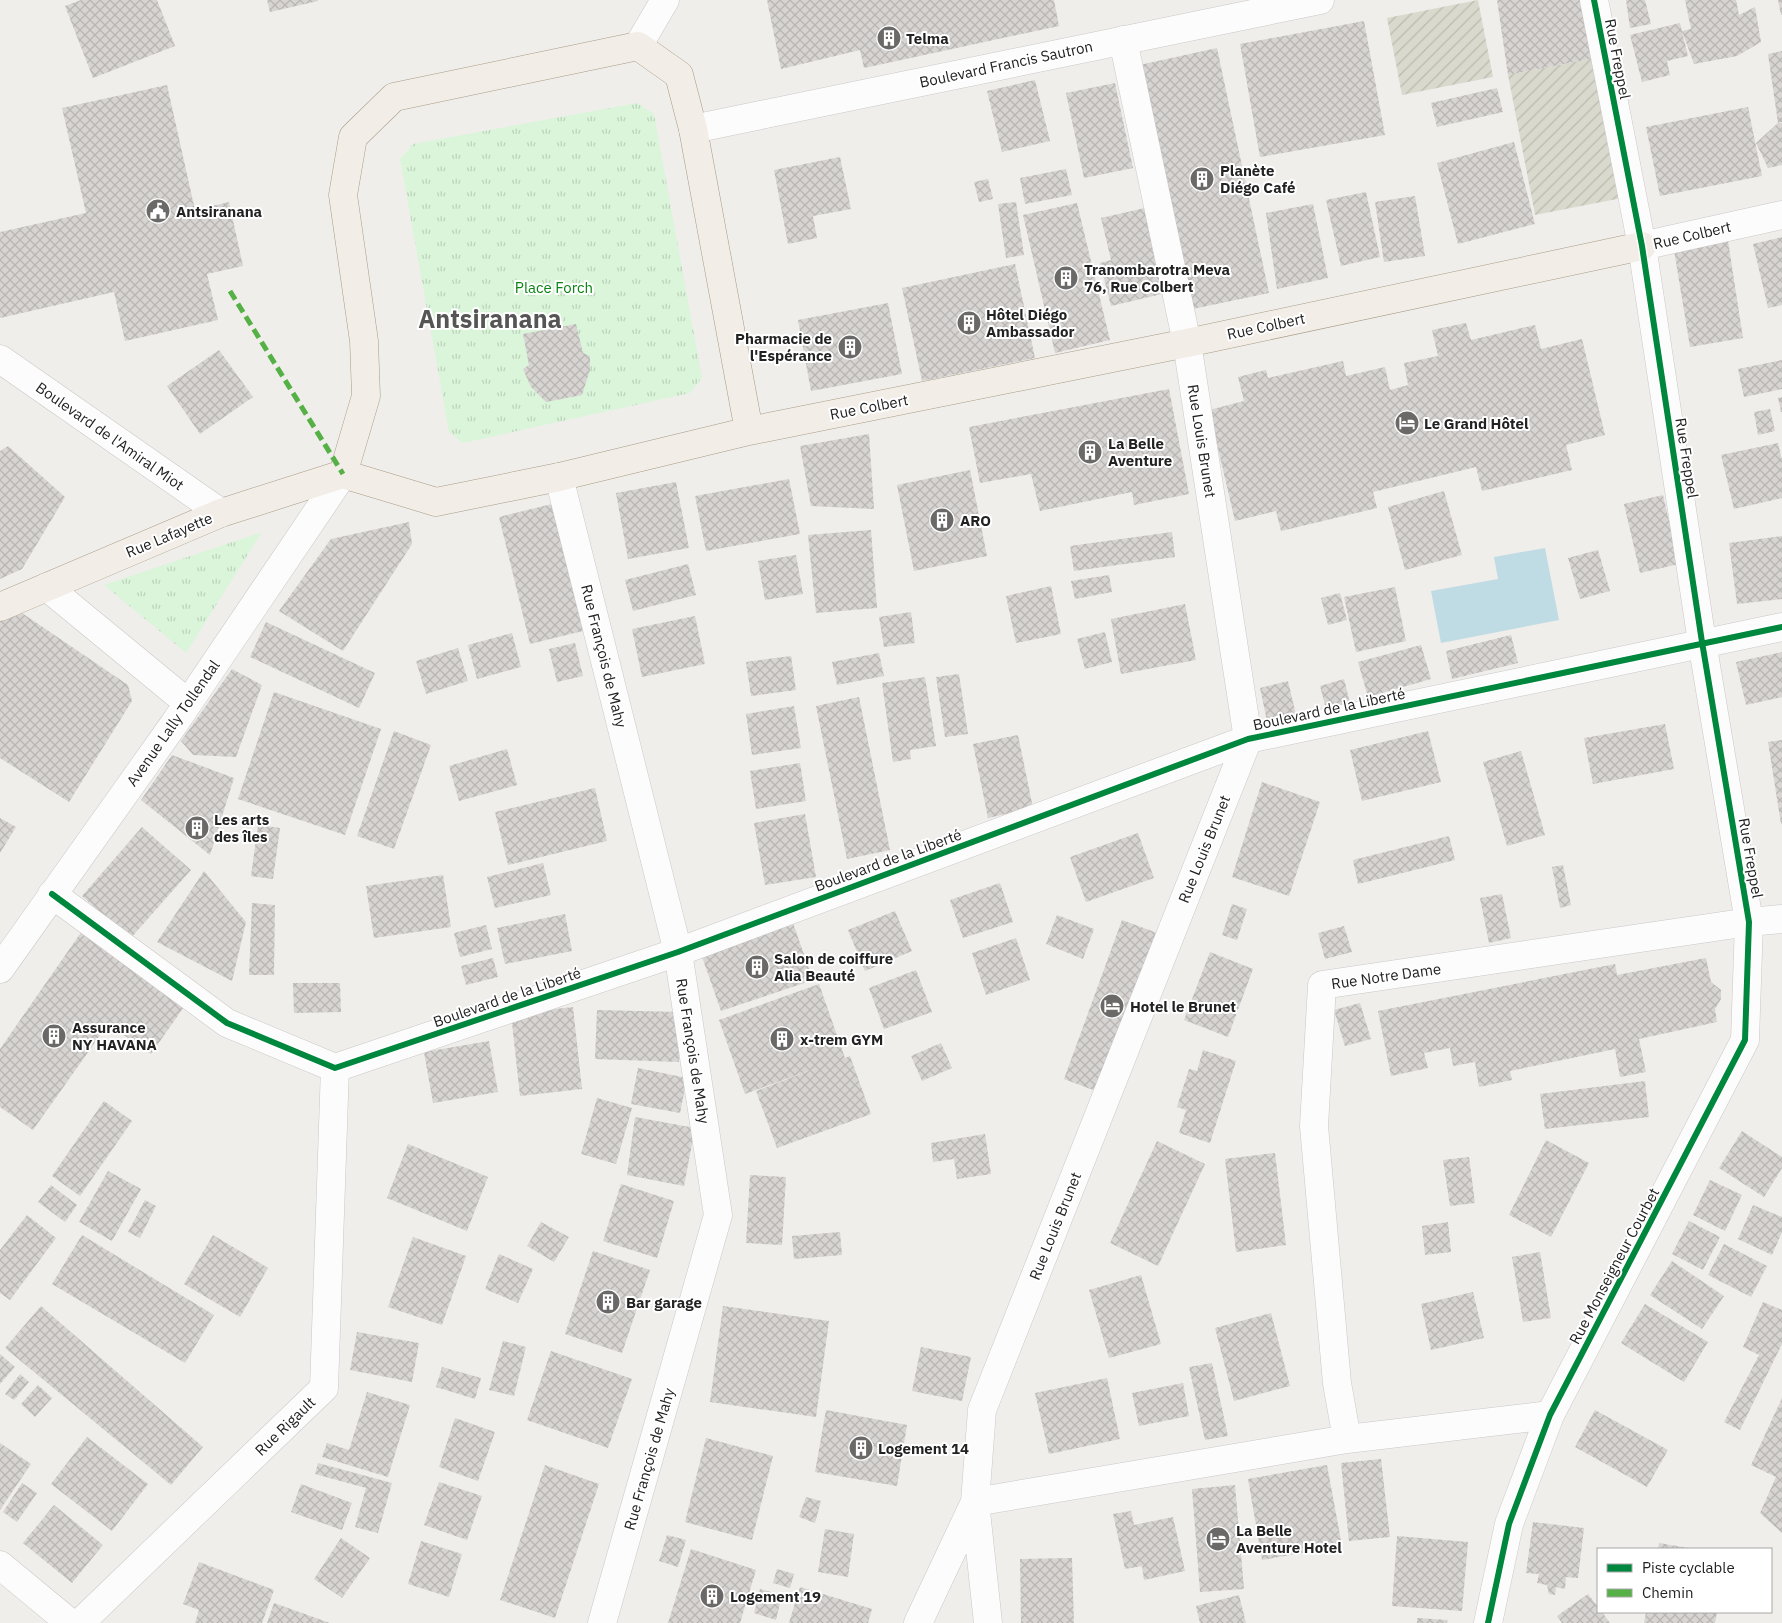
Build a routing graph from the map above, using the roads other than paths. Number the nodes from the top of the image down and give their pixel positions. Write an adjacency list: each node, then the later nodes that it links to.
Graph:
1 (665, 0): 5 (street)
2 (1320, 0): 4 (street, Boulevard Francis Sautron)
3 (1594, 0): 8 (street, Rue Freppel)
4 (1123, 40): 6 (street, Boulevard Francis Sautron); 9 (street, Rue Louis Brunet)
5 (638, 46): 6 (main road); 12 (main road)
6 (693, 129): 11 (main road)
7 (1782, 215): 8 (street, Rue Colbert)
8 (1642, 246): 9 (main road, Rue Colbert); 18 (street, Rue Freppel)
9 (1188, 343): 11 (main road, Rue Colbert); 20 (street, Rue Louis Brunet)
10 (0, 359): 14 (street, Boulevard de l'Amiral Miot)
11 (749, 431): 13 (main road, Rue Colbert)
12 (343, 474): 13 (main road, Rue Colbert); 14 (main road, Rue Lafayette); 19 (street, Avenue Lally Tollendal)
13 (559, 477): 24 (street, Rue François de Mahy)
14 (221, 514): 15 (main road, Rue Lafayette)
15 (48, 587): 16 (main road, Rue Lafayette); 19 (street)
16 (0, 608)
17 (1782, 627): 18 (street, Boulevard de la Liberté)
18 (1702, 642): 20 (street, Boulevard de la Liberté); 23 (street, Rue Freppel)
19 (188, 703): 21 (street, Avenue Lally Tollendal)
20 (1248, 740): 24 (street, Boulevard de la Liberté); 29 (street, Rue Louis Brunet)
21 (52, 894): 25 (street, Avenue Lally Tollendal); 26 (street)
22 (1782, 919): 23 (street, Rue Notre Dame)
23 (1749, 922): 27 (street, Rue Monseigneur Courbet); 28 (street, Rue Notre Dame)
24 (678, 952): 26 (street, Boulevard de la Liberté); 33 (street, Rue François de Mahy)
25 (0, 969)
26 (335, 1068): 32 (street, Rue Rigault)
27 (1550, 1415): 28 (street); 36 (street, Rue Monseigneur Courbet)
28 (1347, 1439): 29 (street)
29 (975, 1502): 34 (street, Rue Louis Brunet); 35 (street)
30 (0, 1565): 31 (street)
31 (70, 1623)
32 (80, 1623)
33 (602, 1623)
34 (918, 1623)
35 (988, 1623)
36 (1488, 1623)

